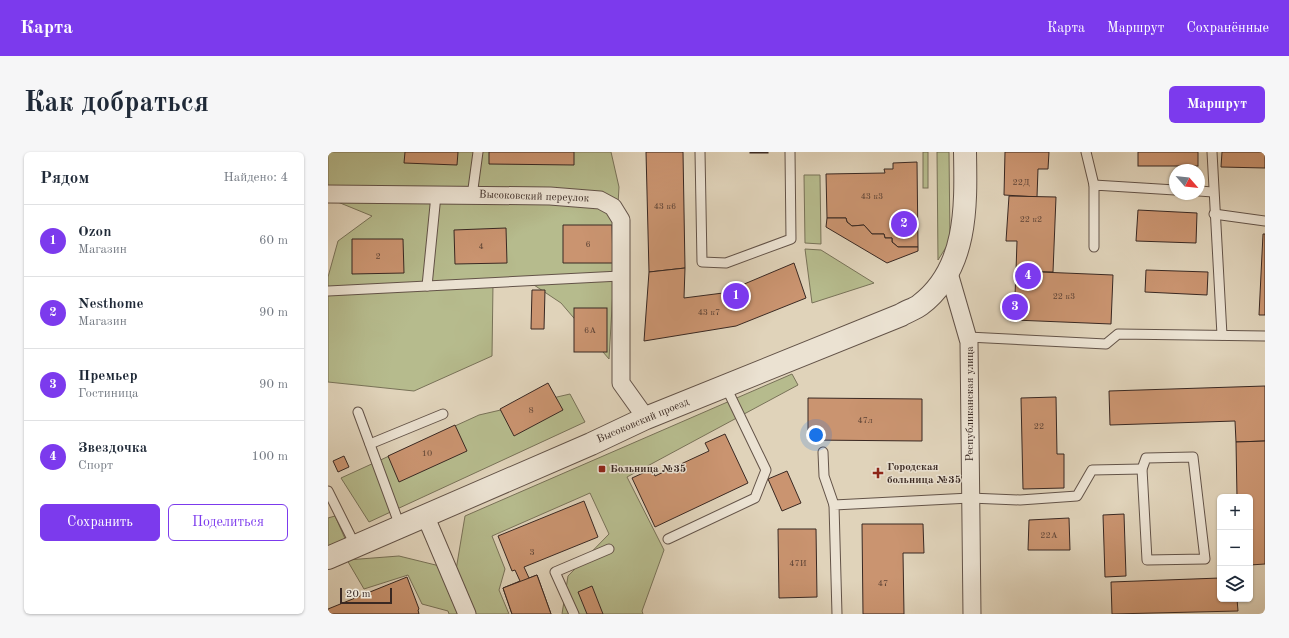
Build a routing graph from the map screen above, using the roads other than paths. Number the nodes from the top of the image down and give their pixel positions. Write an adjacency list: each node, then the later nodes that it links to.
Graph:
1 (478, 152): 13 (lane)
2 (700, 152): 3 (lane)
3 (790, 152)
4 (965, 152): 17 (street)
5 (1086, 152): 7 (lane)
6 (1212, 152): 10 (lane)
7 (1094, 185): 8 (lane); 16 (lane)
8 (1169, 190)
9 (1205, 192): 10 (lane)
10 (1213, 192): 14 (lane)
11 (328, 194): 12 (street, Высоковский переулок)
12 (436, 195): 13 (street, Высоковский переулок); 19 (lane)
13 (472, 196): 18 (street, Высоковский переулок)
14 (1214, 214): 15 (lane); 21 (lane)
15 (1265, 221)
16 (1094, 247)
17 (949, 273): 23 (street, Республиканская улица); 24 (street, Высоковский проезд)
18 (620, 276): 19 (lane); 27 (street, Высоковский переулок)
19 (427, 286): 20 (lane)
20 (328, 291)
21 (1222, 335): 22 (lane); 23 (lane)
22 (1265, 336)
23 (968, 337): 32 (street, Республиканская улица)
24 (726, 387): 27 (street, Высоковский проезд); 36 (lane)
25 (358, 412): 28 (lane)
26 (443, 414): 28 (lane)
27 (646, 418): 34 (street, Высоковский проезд)
28 (370, 444): 35 (lane)
29 (823, 452): 33 (lane)
30 (1142, 469): 30 (lane); 32 (lane)
31 (328, 491): 37 (lane)
32 (970, 498): 33 (lane); 43 (street, Республиканская улица)
33 (834, 505): 42 (lane)
34 (425, 515): 35 (street, Высоковский проезд); 40 (street)
35 (400, 526): 37 (street, Высоковский проезд)
36 (668, 539)
37 (355, 545): 39 (street, Высоковский проезд)
38 (609, 549): 41 (lane)
39 (328, 558)
40 (467, 614)
41 (574, 614)
42 (837, 614)
43 (972, 614)

